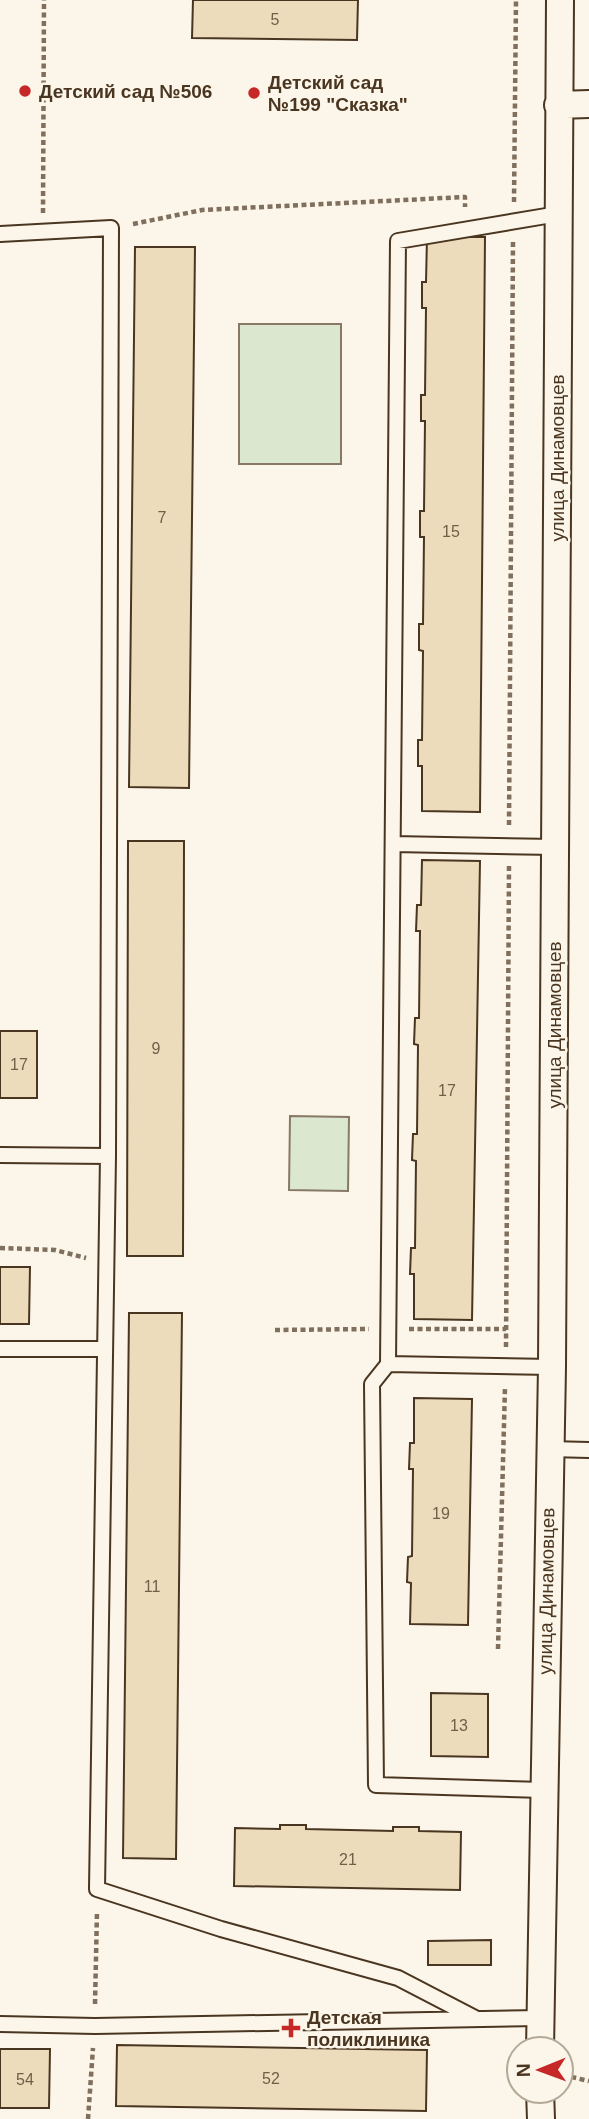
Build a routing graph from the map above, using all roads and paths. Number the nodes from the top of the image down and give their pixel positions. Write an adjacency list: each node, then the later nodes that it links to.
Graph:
1 (44, 0): 8 (path)
2 (560, 0): 4 (street, улица Динамовцев)
3 (589, 104): 4 (street)
4 (558, 105): 5 (street, улица Динамовцев)
5 (558, 214): 7 (lane); 11 (street, улица Динамовцев)
6 (111, 229): 7 (path); 8 (lane); 13 (lane)
7 (466, 229): 10 (lane)
8 (43, 231): 9 (lane)
9 (0, 234)
10 (393, 844): 11 (lane); 18 (lane)
11 (555, 847): 19 (street, улица Динамовцев)
12 (0, 1155): 13 (lane)
13 (108, 1156): 15 (lane)
14 (0, 1248): 15 (path)
15 (105, 1263): 17 (lane)
16 (0, 1349): 17 (lane)
17 (103, 1349): 23 (lane)
18 (388, 1364): 19 (lane); 22 (lane)
19 (552, 1367): 20 (street, улица Динамовцев)
20 (549, 1449): 21 (lane); 22 (street, улица Динамовцев)
21 (589, 1450)
22 (543, 1790): 24 (street, улица Динамовцев)
23 (475, 2018): 24 (lane); 25 (lane)
24 (540, 2018): 26 (street, улица Динамовцев)
25 (0, 2024)
26 (540, 2035)

